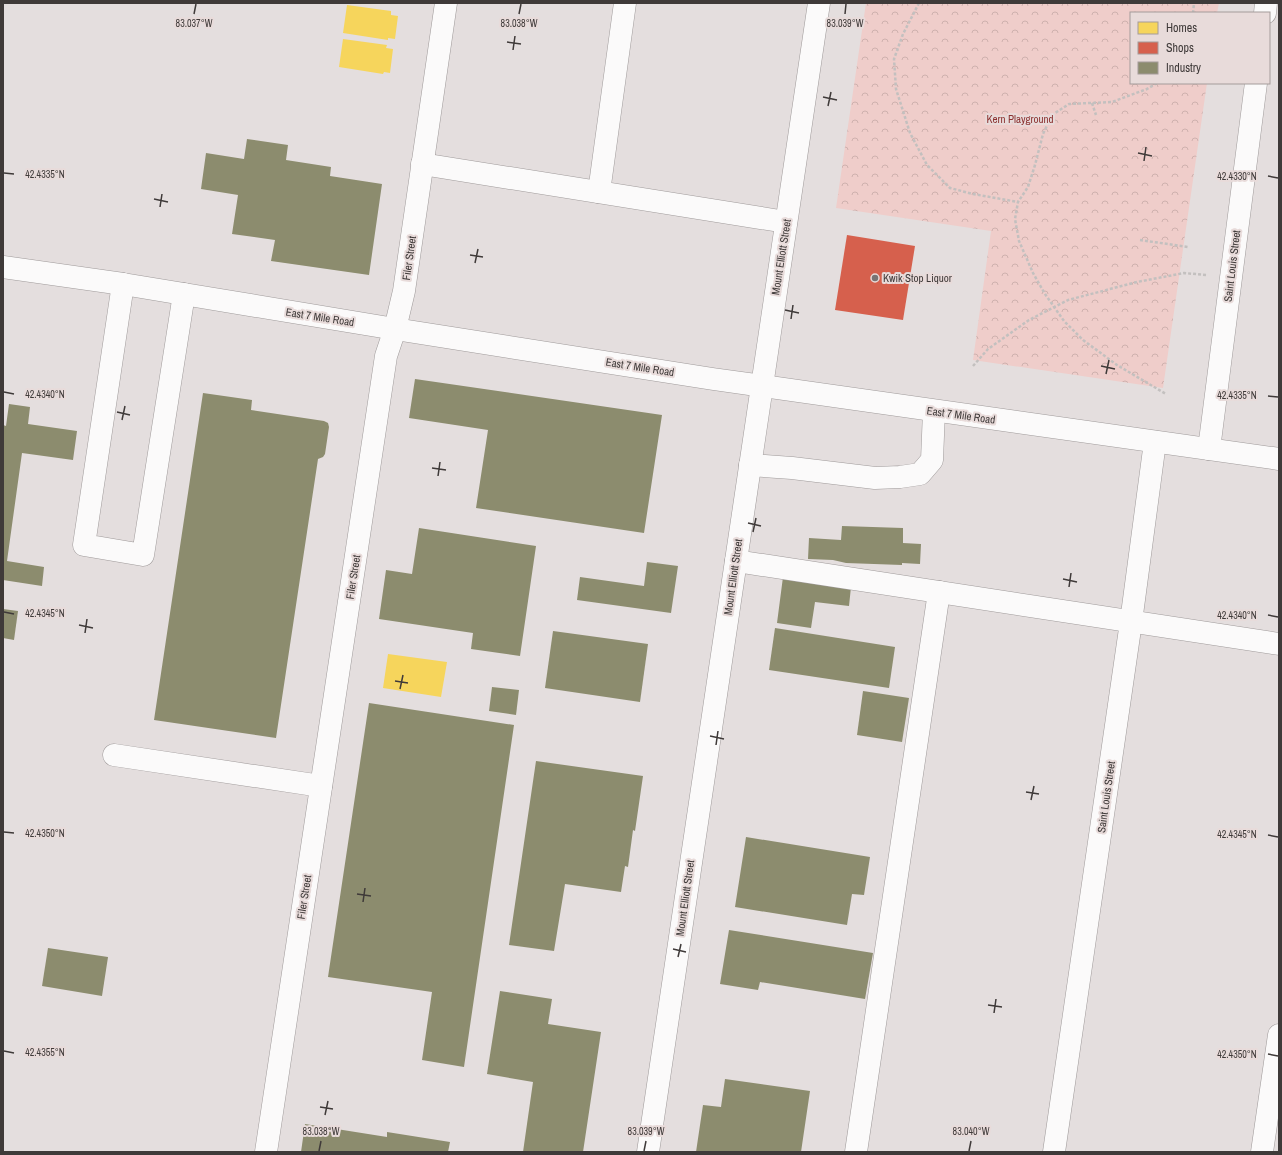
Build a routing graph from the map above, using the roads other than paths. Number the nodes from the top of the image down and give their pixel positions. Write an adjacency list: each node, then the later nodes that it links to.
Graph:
1 (446, 3): 5 (street, Filer Street)
2 (625, 3): 6 (street)
3 (819, 3): 7 (street, Mount Elliott Street)
4 (1256, 84): 15 (street, Saint Louis Street)
5 (422, 164): 6 (street); 11 (street, Filer Street)
6 (598, 192): 7 (street)
7 (786, 222): 12 (street, Mount Elliott Street)
8 (3, 267): 9 (street, East 7 Mile Road)
9 (123, 284): 10 (street, East 7 Mile Road); 10 (street)
10 (184, 294): 11 (street, East 7 Mile Road)
11 (395, 329): 12 (street, East 7 Mile Road); 23 (street, Filer Street)
12 (762, 386): 13 (street, East 7 Mile Road); 17 (street, Mount Elliott Street)
13 (934, 411): 14 (street, East 7 Mile Road); 17 (street)
14 (1155, 442): 15 (street, East 7 Mile Road); 20 (street, Saint Louis Street)
15 (1209, 449): 16 (street, East 7 Mile Road)
16 (1279, 459)
17 (750, 465): 18 (street, Mount Elliott Street)
18 (736, 561): 19 (street); 26 (street, Mount Elliott Street)
19 (939, 592): 20 (street); 27 (street)
20 (1131, 622): 21 (street); 28 (street, Saint Louis Street)
21 (1279, 644)
22 (114, 755): 23 (street)
23 (321, 786): 25 (street, Filer Street)
24 (1279, 1035): 29 (street)
25 (266, 1152)
26 (648, 1152)
27 (856, 1152)
28 (1054, 1152)
29 (1262, 1152)

